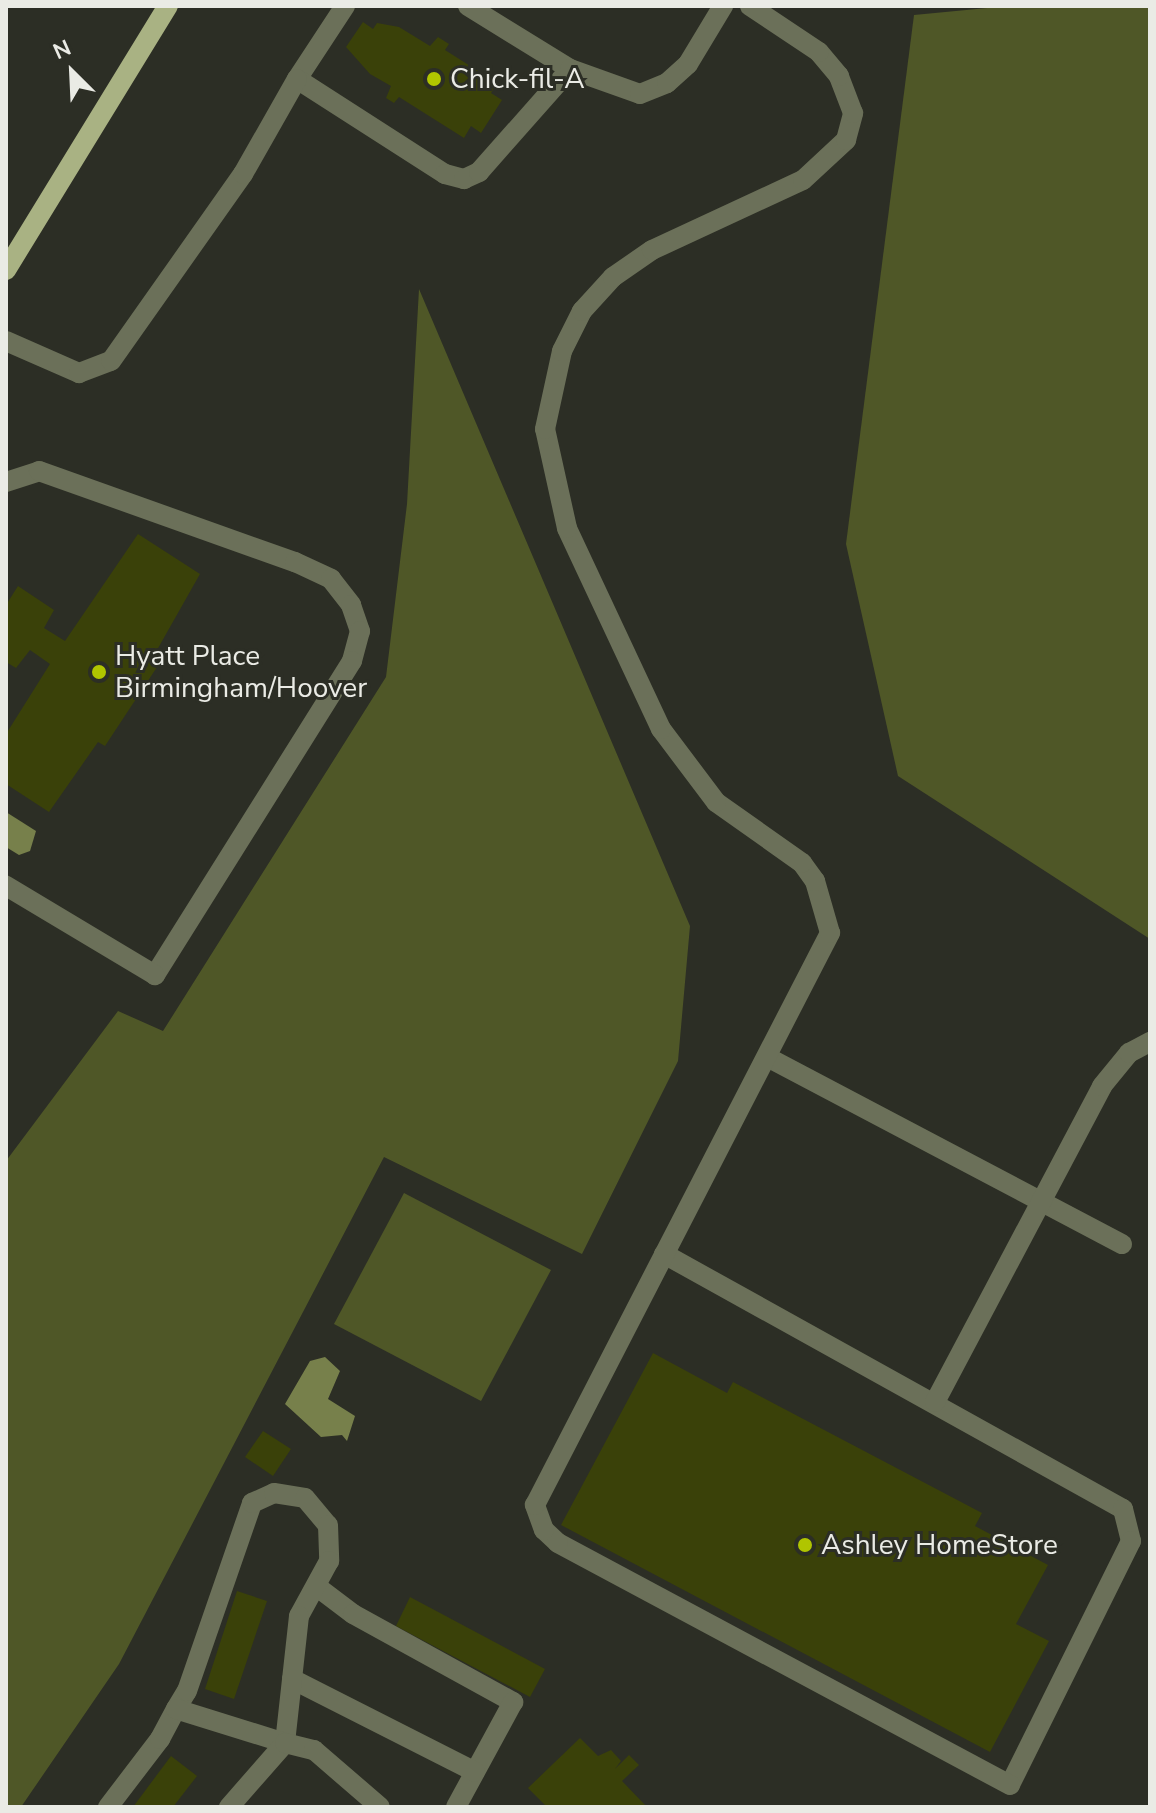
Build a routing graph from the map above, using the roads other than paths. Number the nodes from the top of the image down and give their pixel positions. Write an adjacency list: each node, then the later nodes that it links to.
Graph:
1 (168, 6): 8 (main road)
2 (345, 6): 7 (street)
3 (468, 6): 6 (street)
4 (723, 6): 6 (street)
5 (750, 6): 13 (street)
6 (570, 69): 7 (street)
7 (297, 79): 9 (street)
8 (6, 270)
9 (6, 341)
10 (6, 482): 11 (street)
11 (6, 886)
12 (1150, 1042): 14 (street)
13 (769, 1058): 14 (street); 16 (street)
14 (1041, 1202): 15 (street); 17 (street)
15 (1122, 1244)
16 (664, 1254): 17 (street); 17 (street)
17 (935, 1402)
18 (316, 1586): 19 (street); 20 (street); 22 (street)
19 (292, 1679): 21 (street); 22 (street)
20 (176, 1709): 21 (street); 23 (street)
21 (285, 1743): 24 (street); 25 (street)
22 (475, 1772): 26 (street)
23 (108, 1807)
24 (229, 1807)
25 (380, 1807)
26 (456, 1807)

